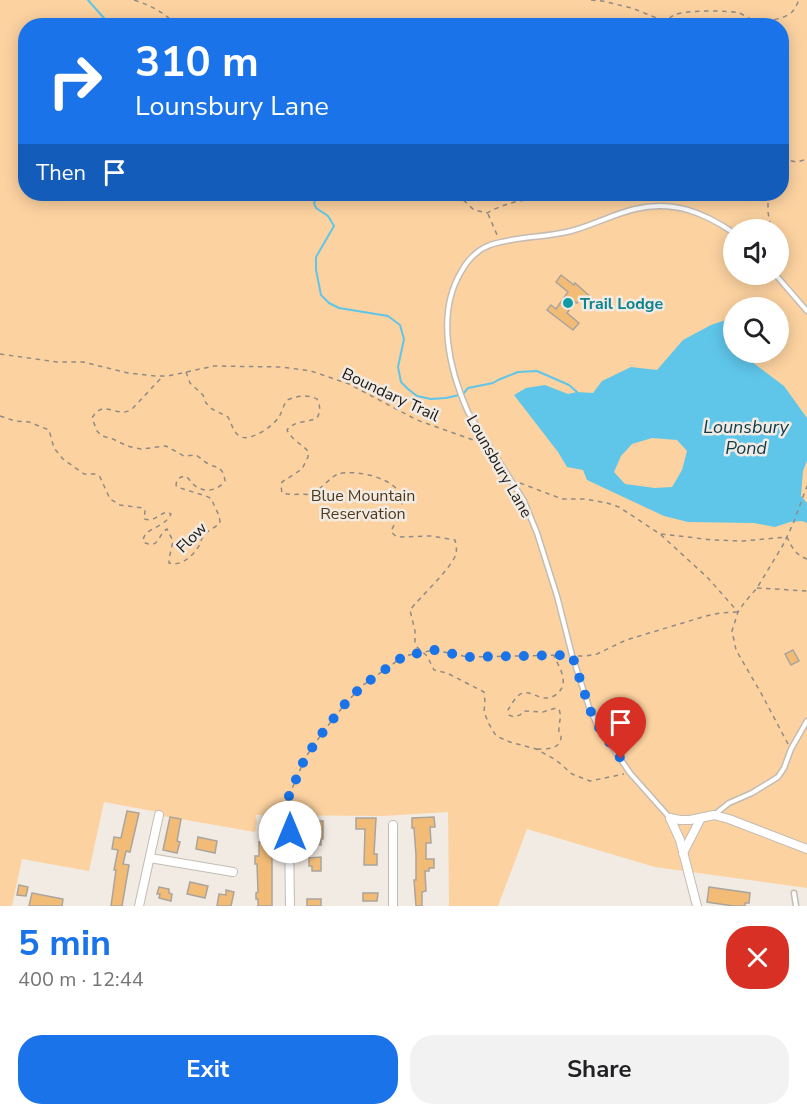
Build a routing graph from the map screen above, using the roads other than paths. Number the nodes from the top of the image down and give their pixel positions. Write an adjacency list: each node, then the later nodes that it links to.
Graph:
1 (723, 226): 7 (lane, Lounsbury Lane)
2 (784, 285): 3 (lane)
3 (807, 311)
4 (807, 721): 6 (lane)
5 (159, 815): 13 (street)
6 (714, 815): 8 (street); 11 (street)
7 (670, 818): 8 (street); 12 (street)
8 (701, 818): 12 (street)
9 (393, 825): 18 (street)
10 (290, 832): 17 (street)
11 (807, 849)
12 (683, 853): 19 (street)
13 (150, 858): 14 (street); 16 (street)
14 (233, 872)
15 (794, 893): 20 (lane)
16 (139, 906)
17 (290, 906)
18 (393, 906)
19 (697, 906)
20 (796, 906)

